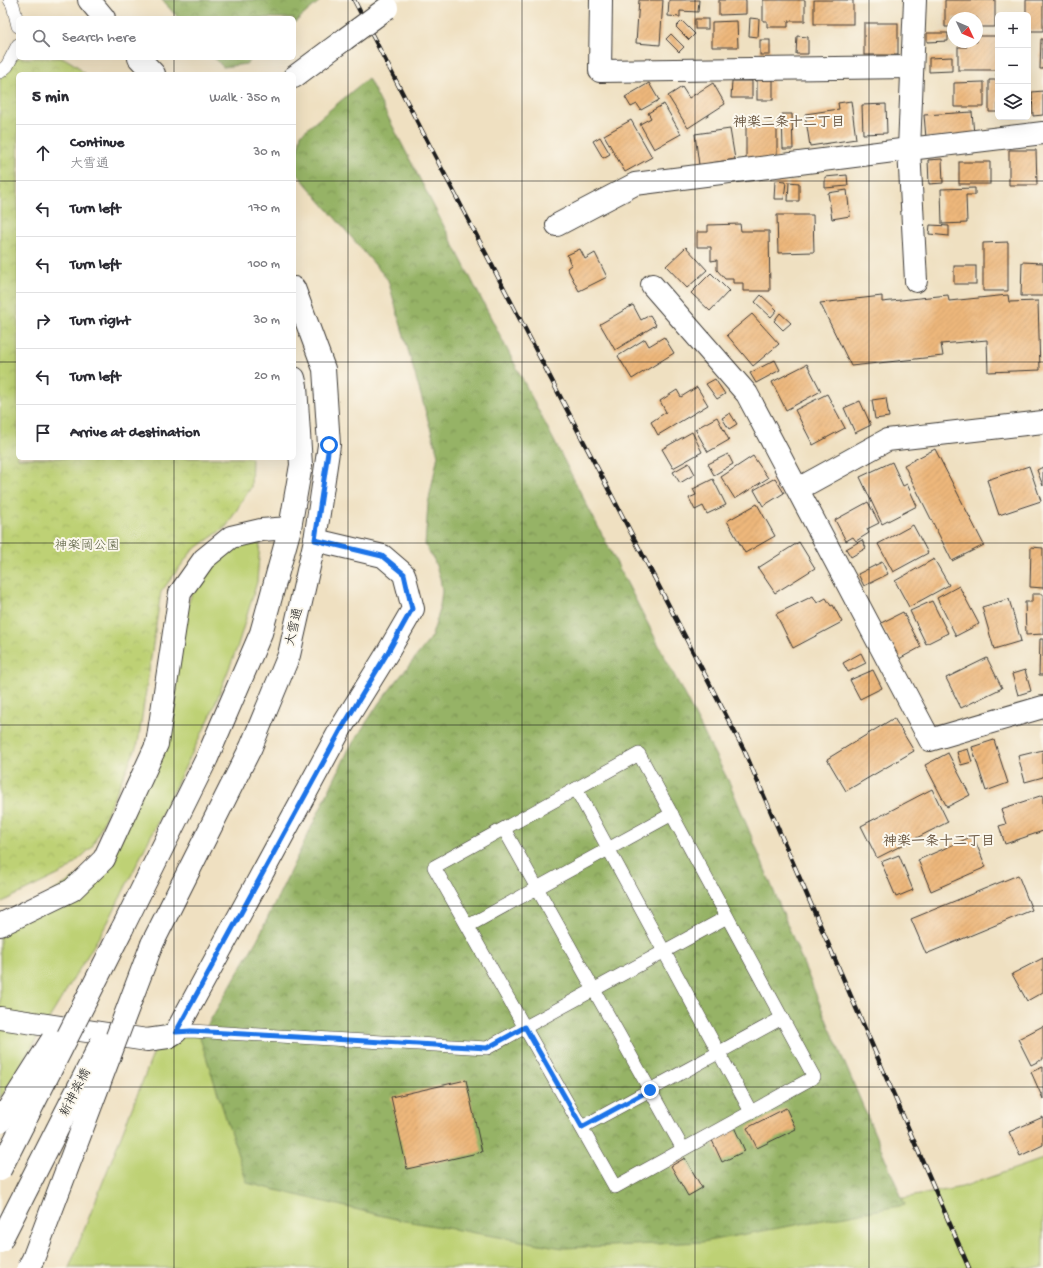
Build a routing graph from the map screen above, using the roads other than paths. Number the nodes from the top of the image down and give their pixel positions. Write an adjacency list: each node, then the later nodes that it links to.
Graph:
1 (10, 0): 7 (lane)
2 (89, 0): 6 (street)
3 (601, 0): 10 (street)
4 (915, 0): 10 (street)
5 (392, 4): 13 (street, bridge)
6 (102, 16)
7 (16, 18)
8 (16, 49): 11 (lane)
9 (142, 60): 12 (street)
10 (912, 67): 15 (street)
11 (0, 72)
12 (152, 72)
13 (296, 76)
14 (1043, 134): 15 (street)
15 (909, 149): 16 (street); 17 (street)
16 (557, 225)
17 (916, 281)
18 (652, 285): 22 (street)
19 (296, 293): 24 (street, 大雪通)
20 (296, 386): 23 (street)
21 (1043, 422): 22 (street)
22 (798, 489): 25 (street)
23 (290, 528): 32 (street); 34 (street)
24 (315, 540): 35 (street, 大雪通); 41 (street)
25 (1043, 707)
26 (576, 789): 27 (lane); 28 (lane); 29 (lane)
27 (672, 814): 29 (lane); 31 (lane)
28 (504, 828): 30 (lane); 33 (lane)
29 (608, 849): 30 (lane); 36 (lane)
30 (537, 888): 33 (lane); 37 (lane)
31 (727, 917): 36 (lane); 39 (lane)
32 (0, 925)
33 (468, 926): 40 (lane)
34 (122, 929): 45 (street, bridge); 48 (street, bridge)
35 (152, 944): 49 (street, 新神楽橋, bridge); 50 (street, bridge)
36 (664, 951): 37 (lane); 42 (lane)
37 (594, 990): 40 (lane); 43 (lane)
38 (0, 1018): 41 (street)
39 (782, 1018): 42 (lane); 44 (lane)
40 (525, 1027): 41 (lane); 46 (lane)
41 (176, 1032)
42 (719, 1052): 43 (lane); 44 (lane)
43 (650, 1090): 46 (lane); 47 (lane)
44 (751, 1112): 47 (lane)
45 (0, 1122)
46 (582, 1127): 47 (lane)
47 (683, 1149)
48 (0, 1170)
49 (0, 1242)
50 (28, 1268)

